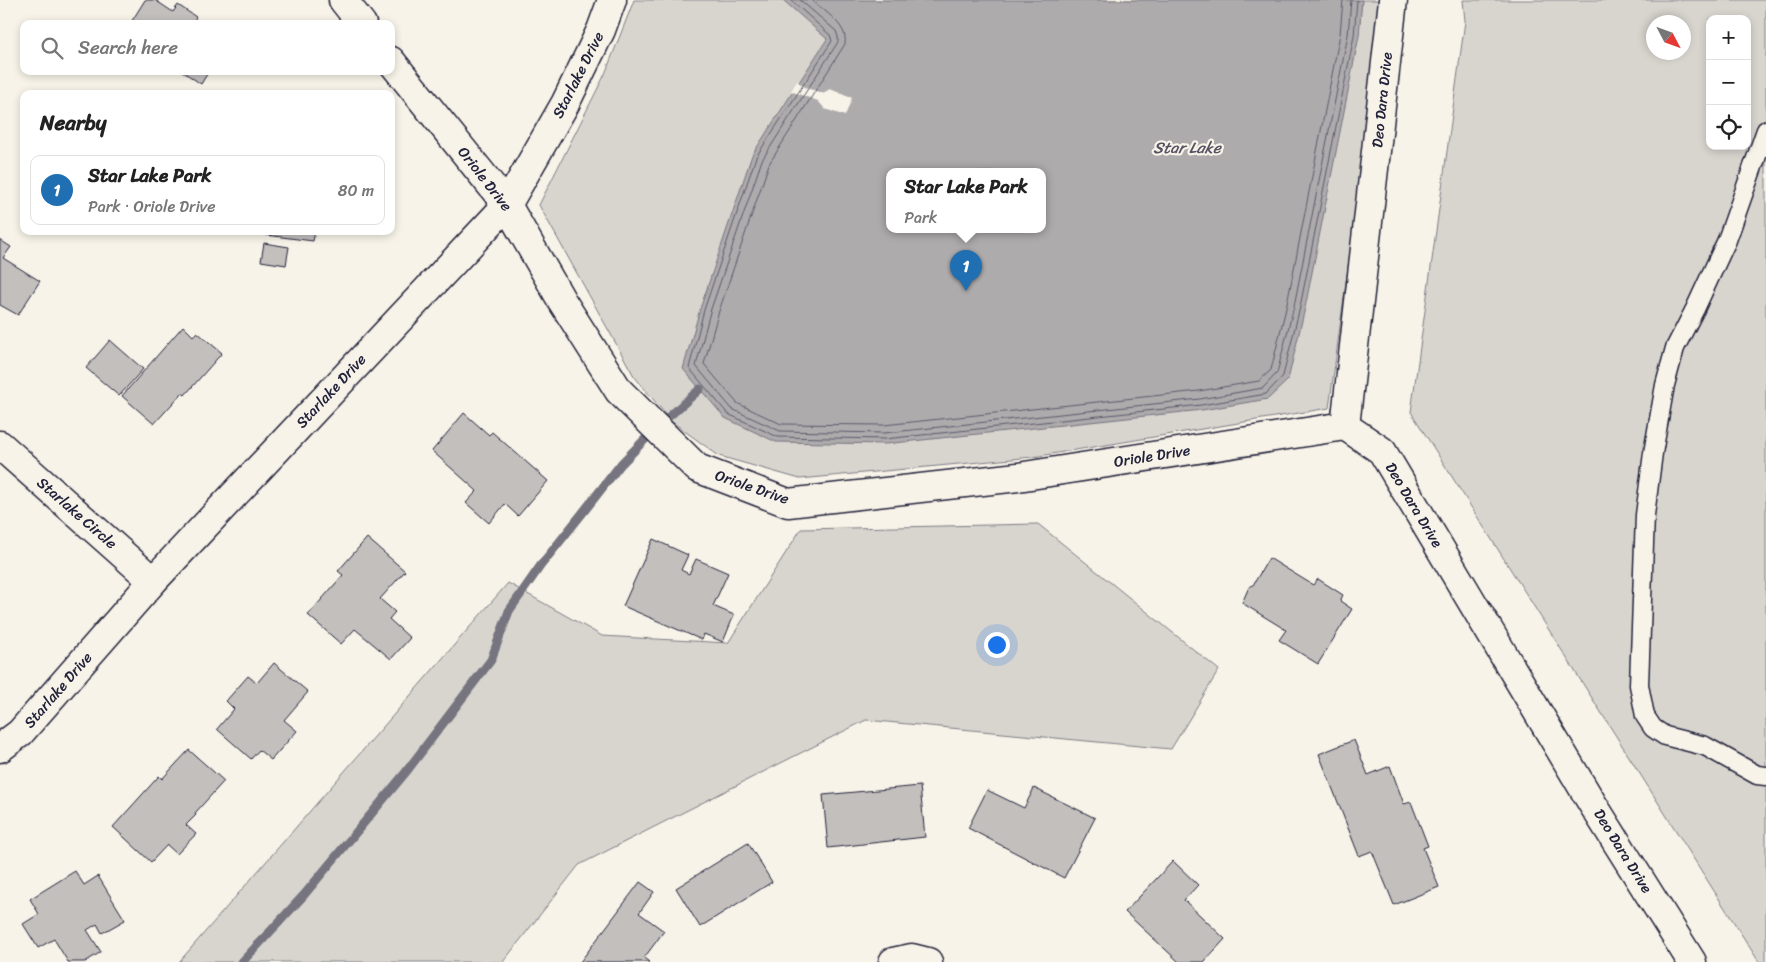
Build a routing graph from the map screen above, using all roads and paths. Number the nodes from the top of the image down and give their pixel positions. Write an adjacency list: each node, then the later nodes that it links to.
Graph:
1 (343, 0): 4 (street)
2 (612, 0): 7 (street, Starlake Drive)
3 (1393, 0): 8 (street, Deo Dara Drive)
4 (359, 20)
5 (395, 66): 7 (street, Oriole Drive)
6 (1766, 130): 12 (lane)
7 (507, 205): 8 (street, Oriole Drive); 10 (street, Starlake Drive)
8 (1345, 426): 15 (street, Deo Dara Drive)
9 (0, 446): 10 (street, Starlake Circle)
10 (153, 581): 11 (street, Starlake Drive)
11 (0, 748)
12 (1766, 776)
13 (893, 962): 14 (street)
14 (928, 962)
15 (1692, 962)

